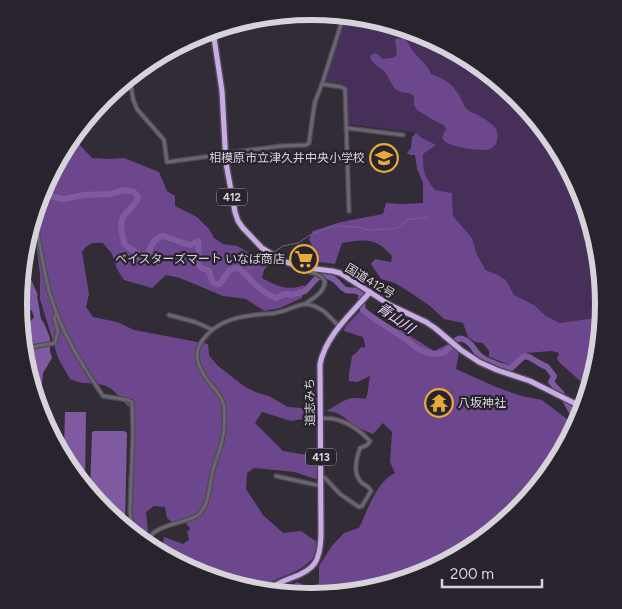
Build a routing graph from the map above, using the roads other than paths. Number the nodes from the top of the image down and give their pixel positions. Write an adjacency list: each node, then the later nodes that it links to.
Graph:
1 (342, 22): 3 (street)
2 (214, 37): 7 (highway, 国道412号 / 412)
3 (322, 84): 5 (street); 7 (street)
4 (131, 85): 7 (street)
5 (346, 128): 6 (street); 8 (street)
6 (403, 135)
7 (226, 154): 10 (highway, 国道412号 / 412)
8 (349, 211)
9 (37, 229): 13 (street)
10 (300, 266): 11 (highway, 国道412号 / 412); 12 (street)
11 (370, 292): 15 (highway, 道志みち / 413); 18 (highway, 国道412号 / 412)
12 (305, 304): 15 (street); 16 (street)
13 (57, 314): 17 (street); 23 (street)
14 (169, 315): 16 (street)
15 (340, 326): 19 (highway, 道志みち / 413)
16 (211, 330): 24 (street)
17 (30, 347)
18 (577, 405)
19 (320, 418): 21 (highway, 道志みち / 413); 21 (street)
20 (276, 476): 22 (street)
21 (321, 476): 22 (highway, 道志みち / 413)
22 (321, 486): 25 (highway, 道志みち / 413)
23 (133, 526)
24 (149, 538)
25 (274, 587)

